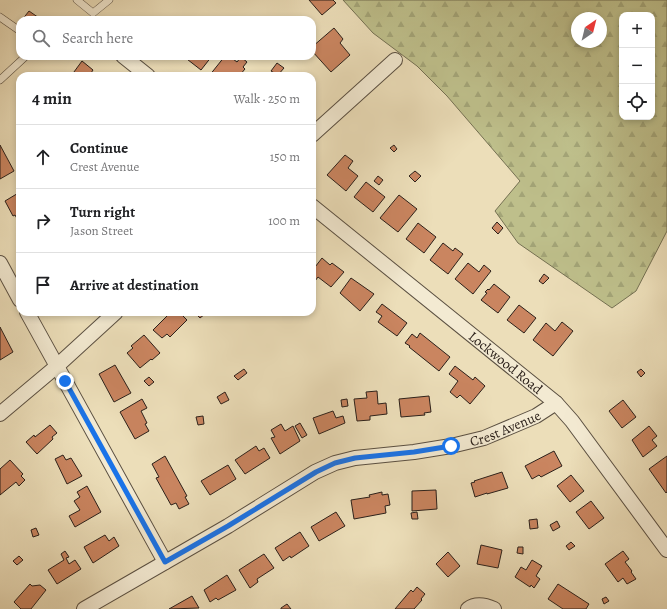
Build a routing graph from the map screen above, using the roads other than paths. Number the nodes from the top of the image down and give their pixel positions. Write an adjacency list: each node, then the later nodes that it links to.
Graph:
1 (77, 0): 2 (lane)
2 (109, 0)
3 (0, 17): 4 (lane)
4 (16, 28)
5 (22, 60): 9 (lane)
6 (128, 60): 8 (street)
7 (395, 60): 10 (street)
8 (143, 72)
9 (0, 80)
10 (316, 131)
11 (316, 209): 17 (street, Lockwood Road)
12 (0, 264): 13 (street)
13 (16, 293)
14 (29, 316): 16 (street)
15 (112, 316): 16 (street)
16 (57, 366): 18 (street); 20 (street)
17 (556, 403): 19 (street, Lockwood Road); 20 (street, Crest Avenue)
18 (0, 414)
19 (667, 550)
20 (165, 562): 21 (street, Crest Avenue)
21 (84, 609)
22 (468, 609): 23 (street)
23 (494, 609)

